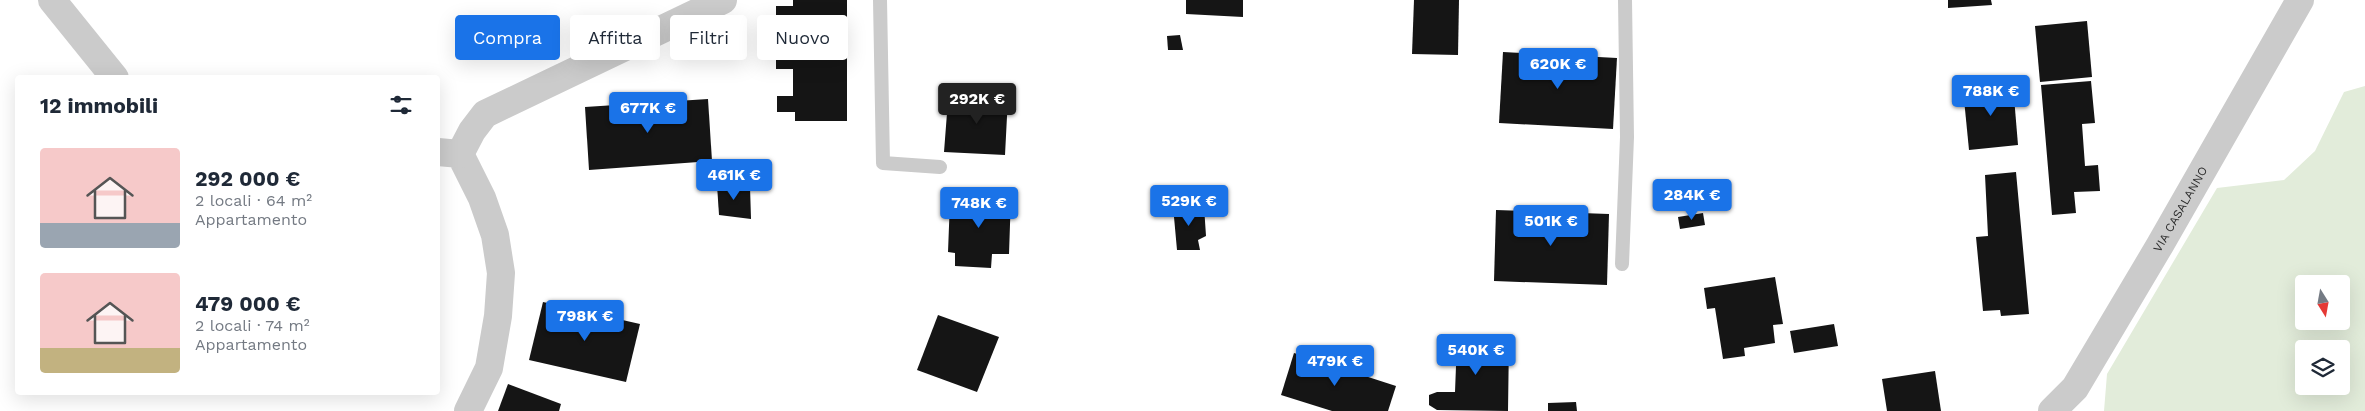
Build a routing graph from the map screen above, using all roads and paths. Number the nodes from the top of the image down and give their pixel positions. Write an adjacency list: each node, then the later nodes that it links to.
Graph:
1 (52, 0): 6 (street)
2 (723, 0): 7 (street)
3 (880, 0): 8 (lane)
4 (1625, 0): 9 (lane)
5 (2300, 0): 11 (street, VIA CASALANNO)
6 (113, 75)
7 (449, 153): 10 (street)
8 (940, 167)
9 (1622, 264)
10 (468, 411)
11 (2052, 411)

